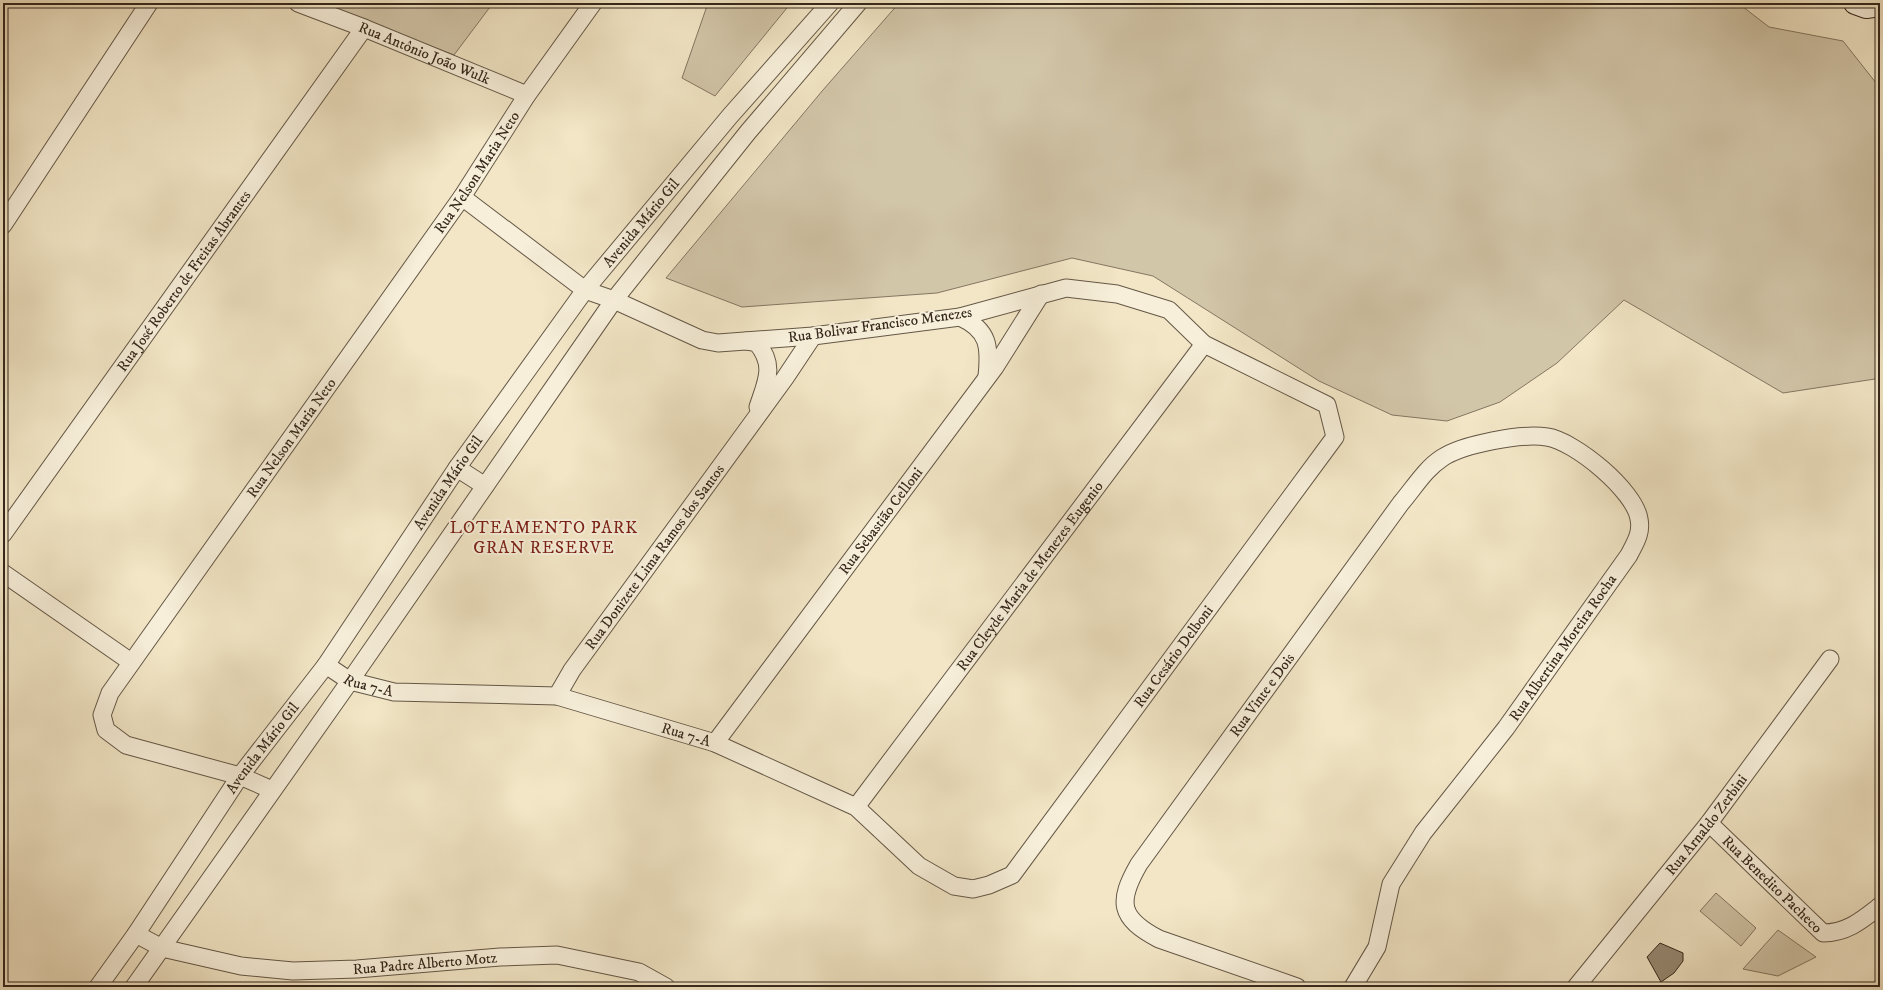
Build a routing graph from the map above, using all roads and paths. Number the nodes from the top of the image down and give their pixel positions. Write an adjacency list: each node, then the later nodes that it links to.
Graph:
1 (149, 3): 11 (street)
2 (298, 3): 6 (street, Rua Antônio João Wulk)
3 (592, 3): 7 (street, Rua Nelson Maria Neto)
4 (830, 3): 8 (street, Avenida Mário Gil)
5 (858, 3): 9 (street, Avenida Mário Gil)
6 (364, 28): 7 (street, Rua Antônio João Wulk); 25 (street, Rua José Roberto de Freitas Abrantes)
7 (527, 95): 10 (street, Rua Nelson Maria Neto)
8 (730, 116): 9 (street); 12 (street, Avenida Mário Gil)
9 (748, 132): 14 (street, Avenida Mário Gil)
10 (462, 197): 12 (street, Rua Bolivar Francisco Menezes); 28 (street, Rua Nelson Maria Neto)
11 (3, 225)
12 (585, 290): 14 (street, Rua Bolivar Francisco Menezes); 23 (street, Avenida Mário Gil)
13 (1041, 294): 15 (street, Rua Bolivar Francisco Menezes); 18 (street, Rua Bolivar Francisco Menezes); 19 (street, Rua Sebastião Celloni)
14 (614, 300): 17 (street, Rua Bolivar Francisco Menezes); 24 (street, Avenida Mário Gil)
15 (960, 317): 16 (street, Rua Bolivar Francisco Menezes); 19 (street)
16 (812, 336): 17 (street, Rua Bolivar Francisco Menezes); 20 (street, Rua Donizete Lima Ramos dos Santos)
17 (746, 341): 20 (street)
18 (1204, 344): 21 (street, Rua Bolivar Francisco Menezes); 35 (street, Rua Cleyde Maria de Menezes Eugenio)
19 (987, 378): 32 (street, Rua Sebastião Celloni)
20 (755, 419): 31 (street, Rua Donizete Lima Ramos dos Santos)
21 (1334, 437): 37 (street, Rua Cesário Delboni)
22 (1431, 466): 44 (street, Rua Vinte e Dois); 45 (street, Rua Albertina Moreira Rocha)
23 (457, 468): 24 (street); 29 (street, Avenida Mário Gil)
24 (485, 486): 30 (street, Avenida Mário Gil)
25 (3, 534)
26 (3, 573): 28 (street)
27 (1830, 659): 36 (street, Rua Arnaldo Zerbini)
28 (132, 662): 33 (street, Rua Nelson Maria Neto)
29 (326, 665): 30 (street, Rua 7-A); 33 (street, Avenida Mário Gil)
30 (350, 681): 31 (street, Rua 7-A); 34 (street, Avenida Mário Gil)
31 (557, 696): 32 (street, Rua 7-A)
32 (715, 743): 35 (street, Rua 7-A)
33 (240, 776): 34 (street, Rua Nelson Maria Neto); 39 (street, Avenida Mário Gil)
34 (272, 790): 40 (street, Avenida Mário Gil)
35 (856, 808): 37 (street, Rua 7-A)
36 (1709, 823): 38 (street, Rua Benedito Pacheco); 46 (street, Rua Arnaldo Zerbini)
37 (1012, 876)
38 (1880, 906)
39 (136, 934): 40 (street, Rua Padre Alberto Motz); 41 (street, Avenida Mário Gil)
40 (162, 948): 42 (street, Avenida Mário Gil); 43 (street, Rua Padre Alberto Motz)
41 (98, 987)
42 (134, 987)
43 (666, 987)
44 (1297, 987)
45 (1353, 987)
46 (1576, 987)

